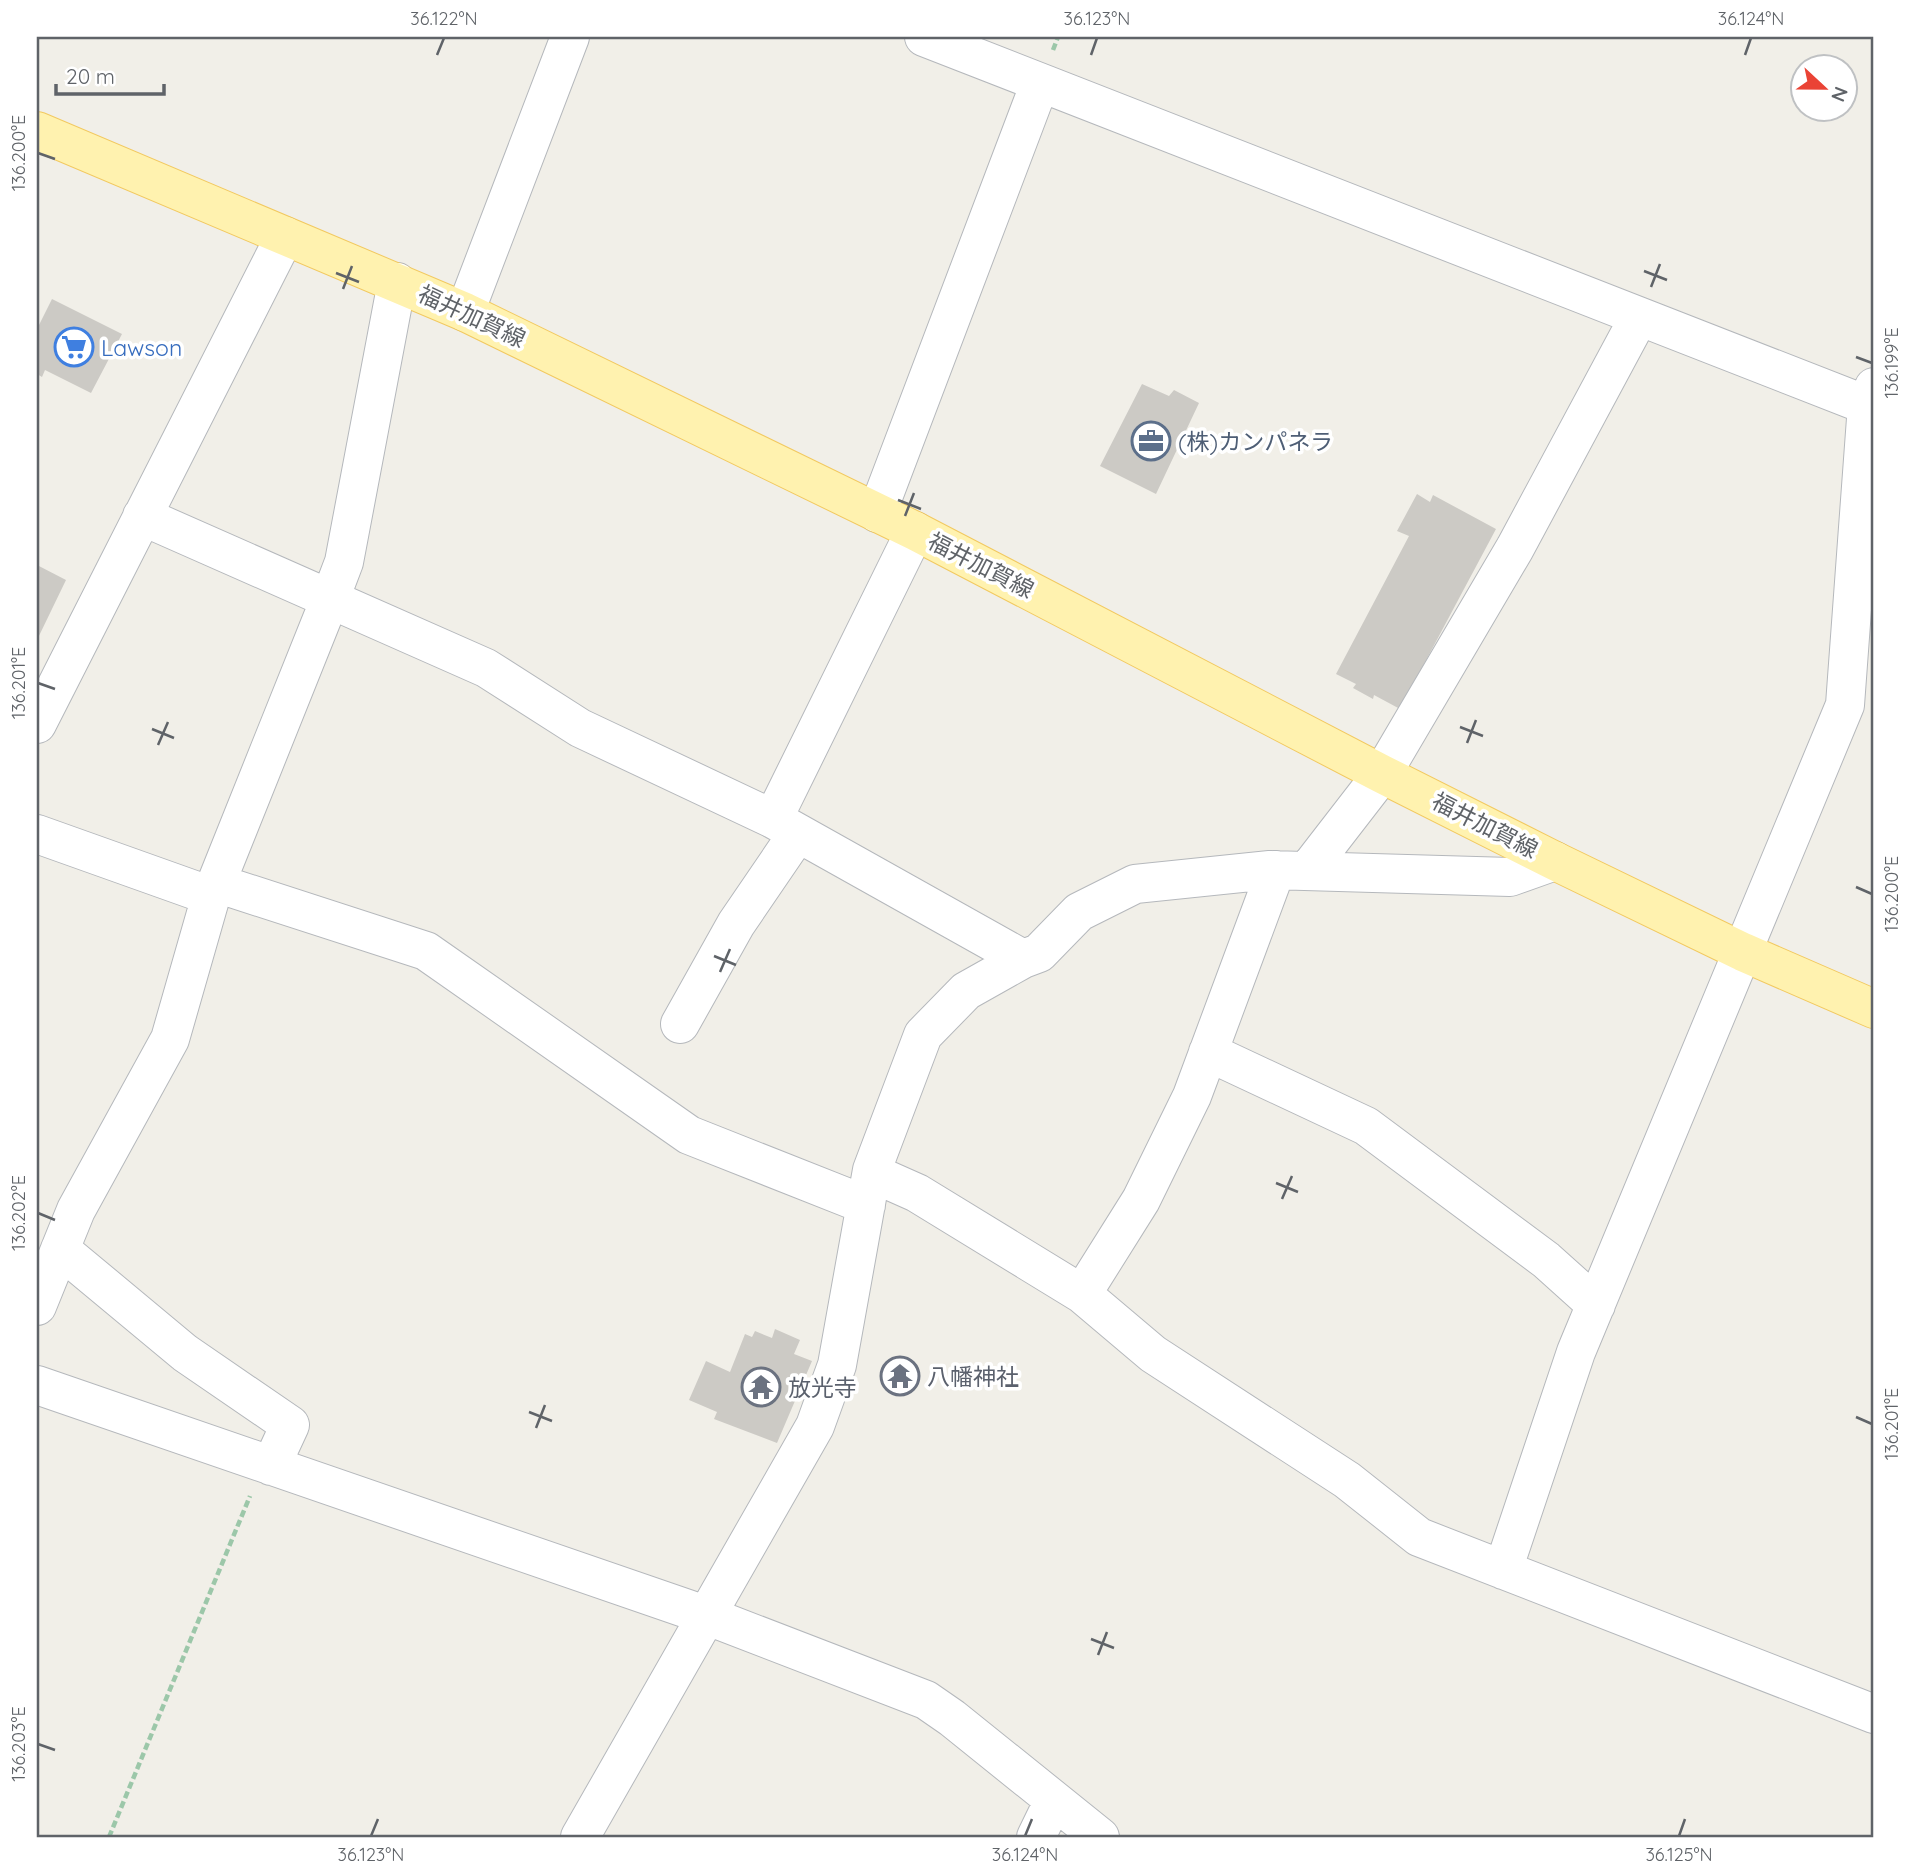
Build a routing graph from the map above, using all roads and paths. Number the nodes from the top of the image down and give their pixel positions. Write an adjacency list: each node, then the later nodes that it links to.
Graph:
1 (570, 37): 7 (street)
2 (924, 37): 3 (street)
3 (1040, 83): 8 (street); 10 (street)
4 (37, 131): 5 (main road, 福井加賀線)
5 (285, 236): 6 (main road, 福井加賀線); 11 (street)
6 (397, 282): 7 (main road, 福井加賀線); 13 (street)
7 (465, 312): 10 (main road, 福井加賀線)
8 (1639, 317): 9 (street); 15 (street)
9 (1872, 400): 21 (street)
10 (877, 513): 12 (main road, 福井加賀線)
11 (142, 516): 13 (street); 14 (street)
12 (915, 531): 15 (main road, 福井加賀線); 16 (street)
13 (330, 599): 16 (street); 20 (street)
14 (37, 724)
15 (1382, 774): 18 (main road, 福井加賀線); 19 (street)
16 (785, 826): 22 (street); 24 (street)
17 (37, 834): 20 (street)
18 (1555, 861): 19 (street); 21 (main road, 福井加賀線)
19 (1291, 871): 22 (street); 25 (street)
20 (214, 889): 26 (street); 27 (street)
21 (1743, 952): 23 (main road, 福井加賀線); 29 (street)
22 (1023, 958): 26 (street)
23 (1874, 1009)
24 (680, 1024)
25 (1209, 1052): 28 (street); 29 (street)
26 (869, 1189): 28 (street); 34 (street)
27 (60, 1249): 30 (street); 32 (street)
28 (1082, 1294): 33 (street)
29 (1596, 1305): 33 (street)
30 (37, 1306)
31 (37, 1385): 32 (street)
32 (267, 1464): 34 (street); 37 (path)
33 (1503, 1570): 35 (street)
34 (708, 1616): 36 (street); 38 (street)
35 (1874, 1714)
36 (1054, 1800): 39 (street); 40 (street)
37 (109, 1837)
38 (580, 1837)
39 (1036, 1837)
40 (1100, 1837)

